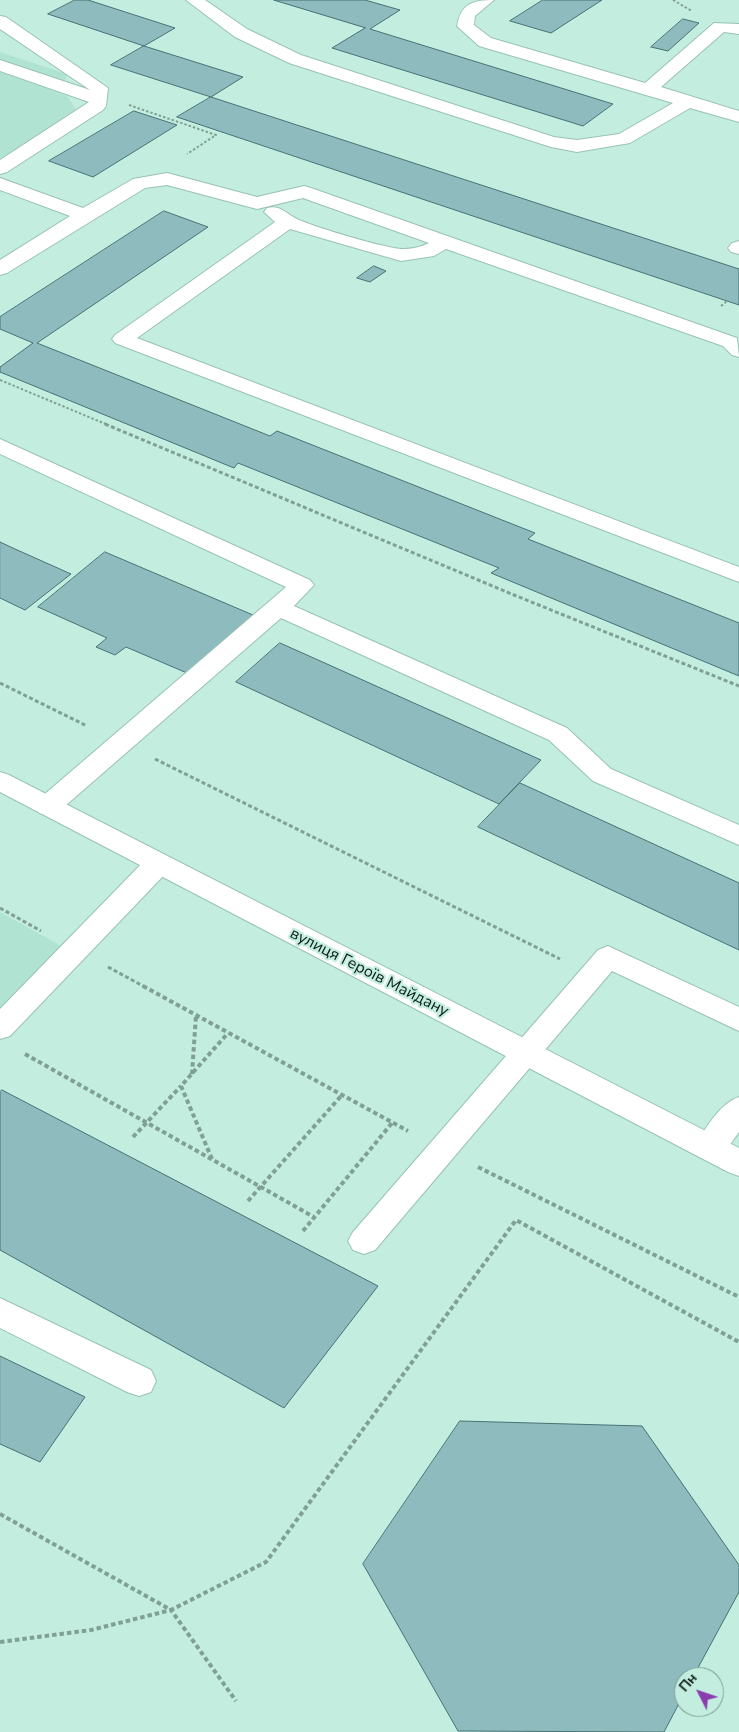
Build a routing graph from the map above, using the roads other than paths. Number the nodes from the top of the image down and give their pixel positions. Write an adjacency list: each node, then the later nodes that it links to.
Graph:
1 (194, 0): 8 (main road)
2 (486, 0): 6 (main road)
3 (0, 21): 7 (main road)
4 (739, 29): 6 (main road)
5 (0, 66): 7 (main road)
6 (648, 89): 8 (main road)
7 (98, 99): 10 (main road)
8 (688, 102): 9 (main road)
9 (739, 118)
10 (0, 168)
11 (0, 184): 13 (main road)
12 (257, 203): 13 (main road); 14 (main road); 15 (main road)
13 (85, 215): 16 (main road)
14 (288, 222): 15 (main road); 19 (main road)
15 (444, 242): 17 (main road)
16 (0, 269)
17 (739, 351)
18 (0, 446): 20 (main road)
19 (739, 575)
20 (278, 608): 22 (main road); 23 (main road)
21 (0, 781): 22 (main road, вулиця Героїв Майдану)
22 (48, 806): 24 (main road, вулиця Героїв Майдану)
23 (739, 836)
24 (158, 864): 26 (main road); 27 (main road, вулиця Героїв Майдану)
25 (739, 1020): 27 (main road)
26 (0, 1028)
27 (524, 1053): 29 (main road, вулиця Героїв Майдану); 31 (main road)
28 (739, 1109): 29 (main road)
29 (710, 1148): 30 (main road, вулиця Героїв Майдану)
30 (739, 1163)
31 (364, 1241)
32 (0, 1312): 33 (main road)
33 (140, 1380)

